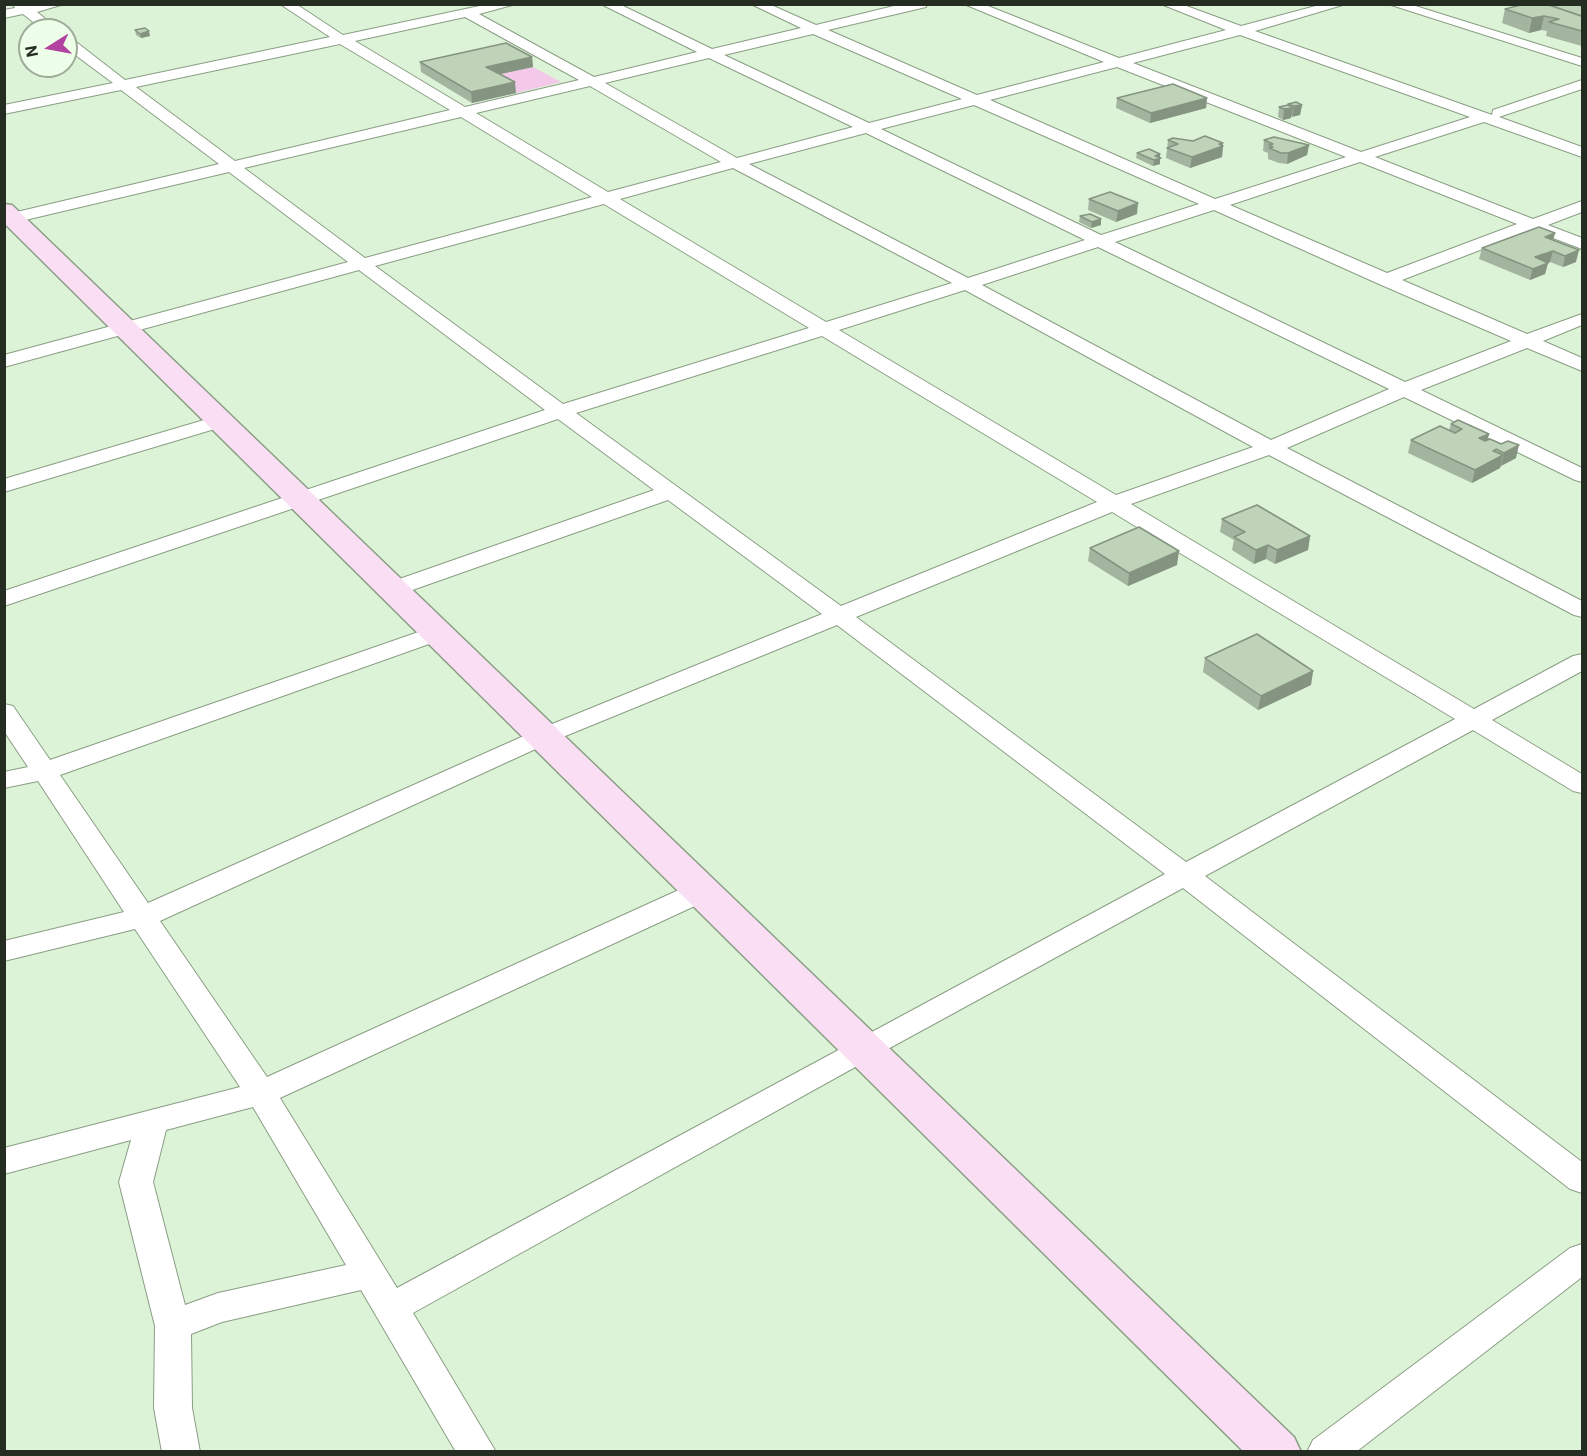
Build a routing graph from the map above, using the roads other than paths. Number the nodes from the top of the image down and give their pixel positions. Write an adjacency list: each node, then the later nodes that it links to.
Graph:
1 (58, 4): 13 (street)
2 (286, 4): 19 (street)
3 (484, 4): 14 (street)
4 (510, 4): 14 (street)
5 (607, 4): 21 (street)
6 (757, 4): 18 (street)
7 (921, 4): 18 (street)
8 (970, 4): 23 (street)
9 (1167, 4): 17 (street)
10 (1187, 4): 17 (street)
11 (1340, 4): 17 (street)
12 (1394, 4): 22 (street)
13 (22, 7): 15 (street); 16 (street)
14 (460, 9): 19 (street); 24 (street)
15 (4, 14)
16 (36, 18)
17 (1247, 29): 23 (street); 31 (street)
18 (814, 30): 21 (street); 27 (street)
19 (339, 37): 25 (street); 30 (street)
20 (78, 50): 25 (street)
21 (710, 54): 24 (street); 32 (street)
22 (1582, 62)
23 (1120, 63): 27 (street); 35 (street)
24 (593, 81): 30 (street); 36 (street)
25 (121, 82): 28 (street); 29 (street); 37 (street)
26 (1582, 84): 31 (street)
27 (977, 101): 32 (street); 39 (street)
28 (4, 104)
29 (4, 110)
30 (464, 112): 37 (street); 38 (street)
31 (1492, 115): 33 (street); 34 (street); 35 (street)
32 (869, 129): 36 (street); 43 (street)
33 (1582, 143)
34 (1582, 152)
35 (1358, 156): 39 (street); 42 (street)
36 (735, 163): 38 (street); 47 (street)
37 (234, 166): 41 (street); 45 (street)
38 (609, 199): 45 (street); 50 (street)
39 (1211, 204): 43 (street); 46 (street)
40 (1582, 206): 42 (street)
41 (7, 216): 49 (street)
42 (1534, 225): 44 (street); 46 (street)
43 (1097, 241): 47 (street); 54 (street)
44 (1582, 244)
45 (361, 264): 49 (street); 55 (street)
46 (1385, 280): 51 (street)
47 (967, 284): 50 (street); 57 (street)
48 (1582, 320): 51 (street)
49 (125, 328): 52 (street); 56 (street)
50 (823, 328): 55 (street); 62 (street)
51 (1527, 341): 53 (street); 54 (street)
52 (4, 361)
53 (1582, 365)
54 (1404, 390): 57 (street); 58 (street)
55 (562, 411): 60 (street); 61 (street)
56 (220, 421): 59 (street); 61 (street)
57 (1270, 448): 62 (street); 65 (street)
58 (1582, 476)
59 (4, 486)
60 (670, 492): 63 (street); 66 (street)
61 (302, 500): 63 (street); 64 (street)
62 (1114, 503): 66 (street); 70 (street)
63 (393, 590): 67 (street)
64 (4, 599)
65 (1582, 610)
66 (840, 616): 71 (street); 75 (street)
67 (438, 633): 71 (street); 72 (street)
68 (1582, 661): 70 (street)
69 (4, 711): 72 (street)
70 (1474, 720): 74 (street); 75 (street)
71 (544, 736): 76 (street); 77 (street)
72 (45, 771): 73 (street); 77 (street)
73 (4, 780)
74 (1582, 785)
75 (1185, 875): 79 (street); 83 (street)
76 (702, 891): 79 (street); 80 (street)
77 (143, 917): 78 (street); 80 (street)
78 (4, 951)
79 (864, 1048): 86 (street); 90 (street)
80 (261, 1093): 81 (street); 85 (street)
81 (152, 1121): 82 (street); 87 (street)
82 (4, 1161)
83 (1582, 1180)
84 (1582, 1258): 91 (street)
85 (370, 1274): 86 (street); 87 (street)
86 (391, 1308): 89 (street)
87 (173, 1326): 88 (street)
88 (181, 1452)
89 (477, 1452)
90 (1277, 1452)
91 (1326, 1452)

